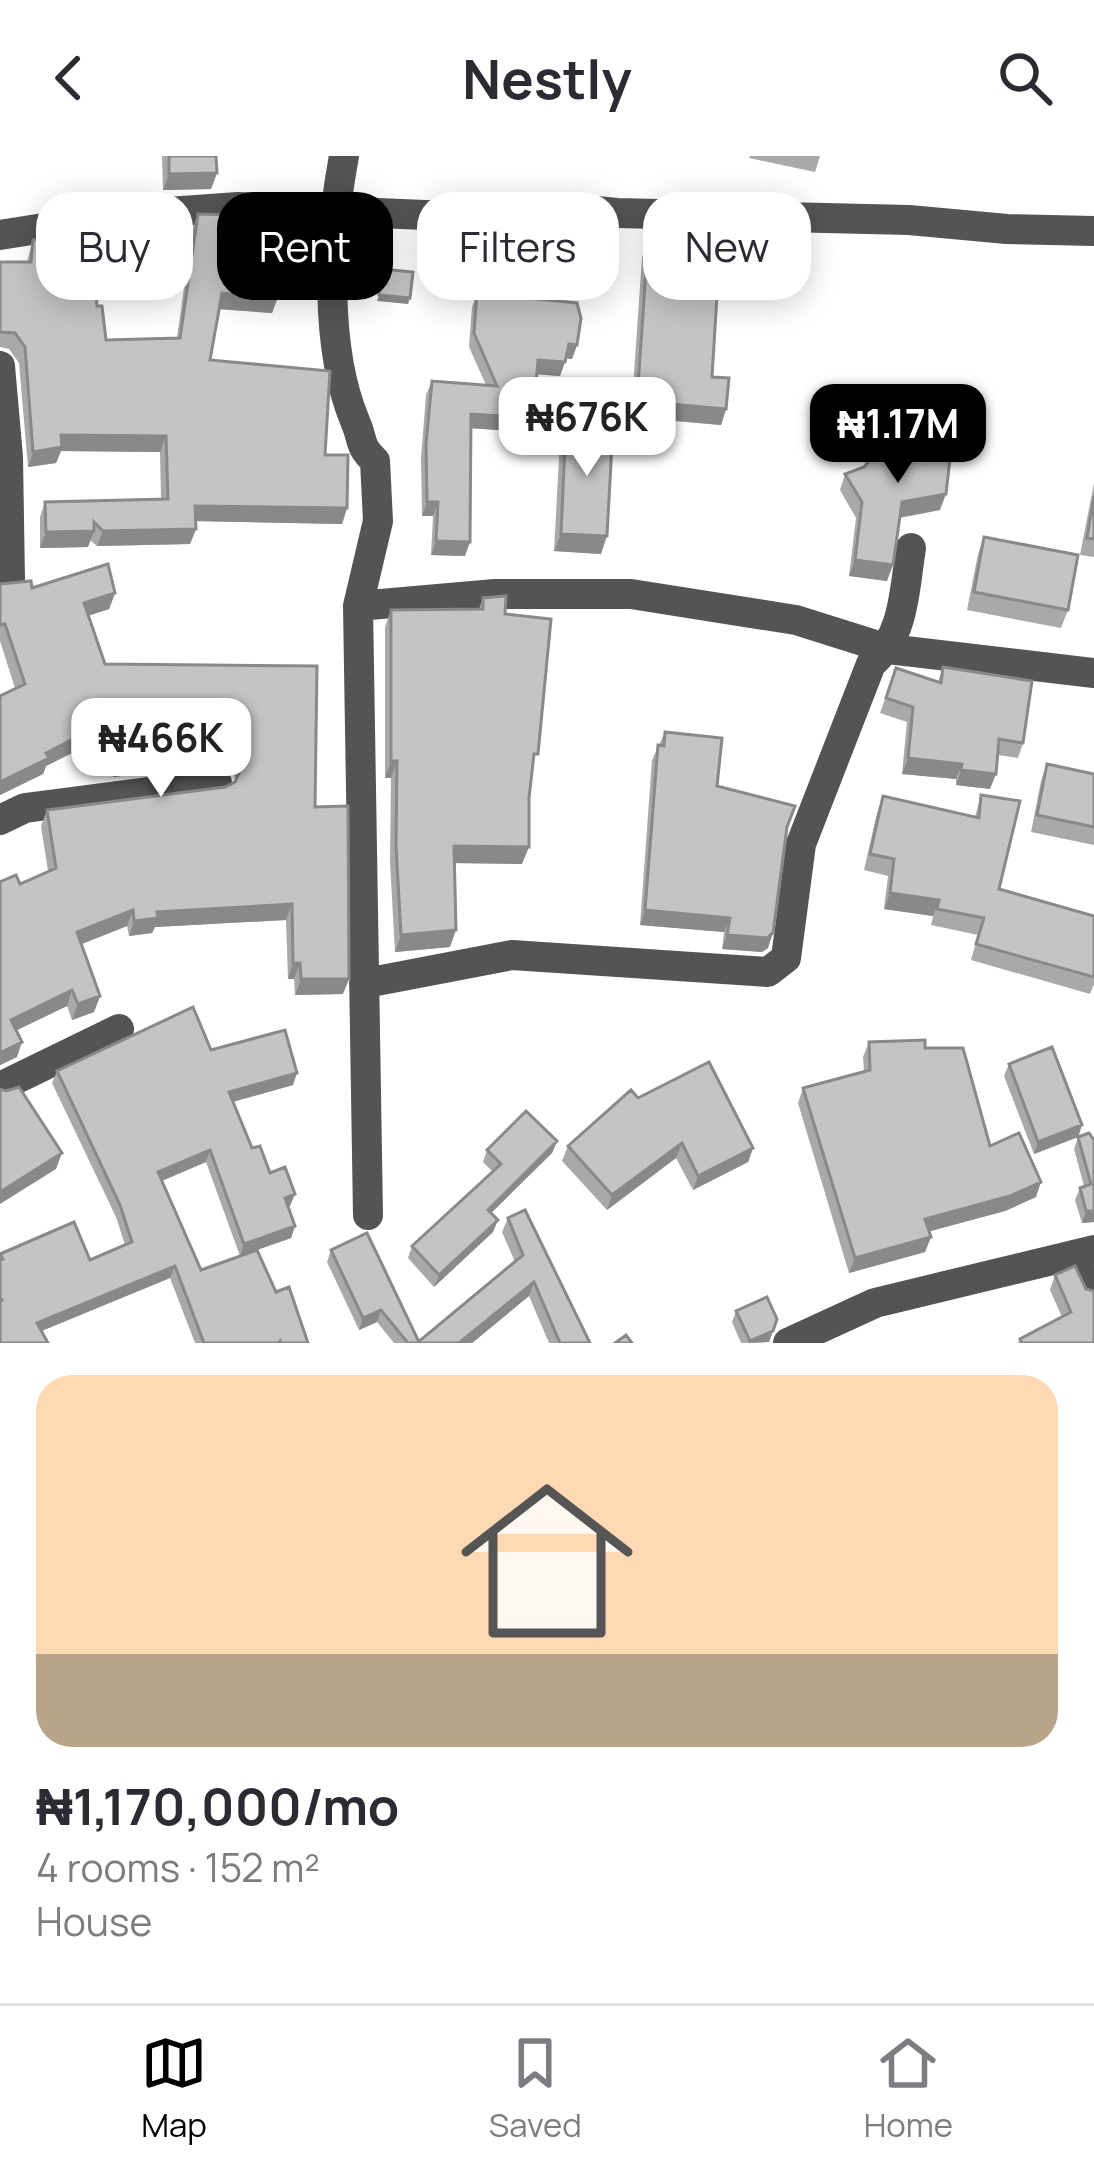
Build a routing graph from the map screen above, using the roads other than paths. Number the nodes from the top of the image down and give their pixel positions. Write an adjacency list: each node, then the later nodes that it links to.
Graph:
1 (344, 156): 2 (street)
2 (337, 192)
3 (217, 208): 6 (street)
4 (393, 215): 5 (street)
5 (1094, 231)
6 (0, 235)
7 (337, 300): 11 (street)
8 (0, 366): 10 (street)
9 (911, 548): 12 (street)
10 (10, 580)
11 (358, 606): 12 (street); 16 (street)
12 (888, 650): 13 (street); 16 (street)
13 (1094, 673)
14 (217, 783): 15 (street)
15 (0, 820)
16 (366, 982): 19 (street)
17 (119, 1029): 18 (street)
18 (0, 1087)
19 (368, 1215)
20 (1087, 1252): 21 (street); 22 (street)
21 (1094, 1289)
22 (788, 1343)

